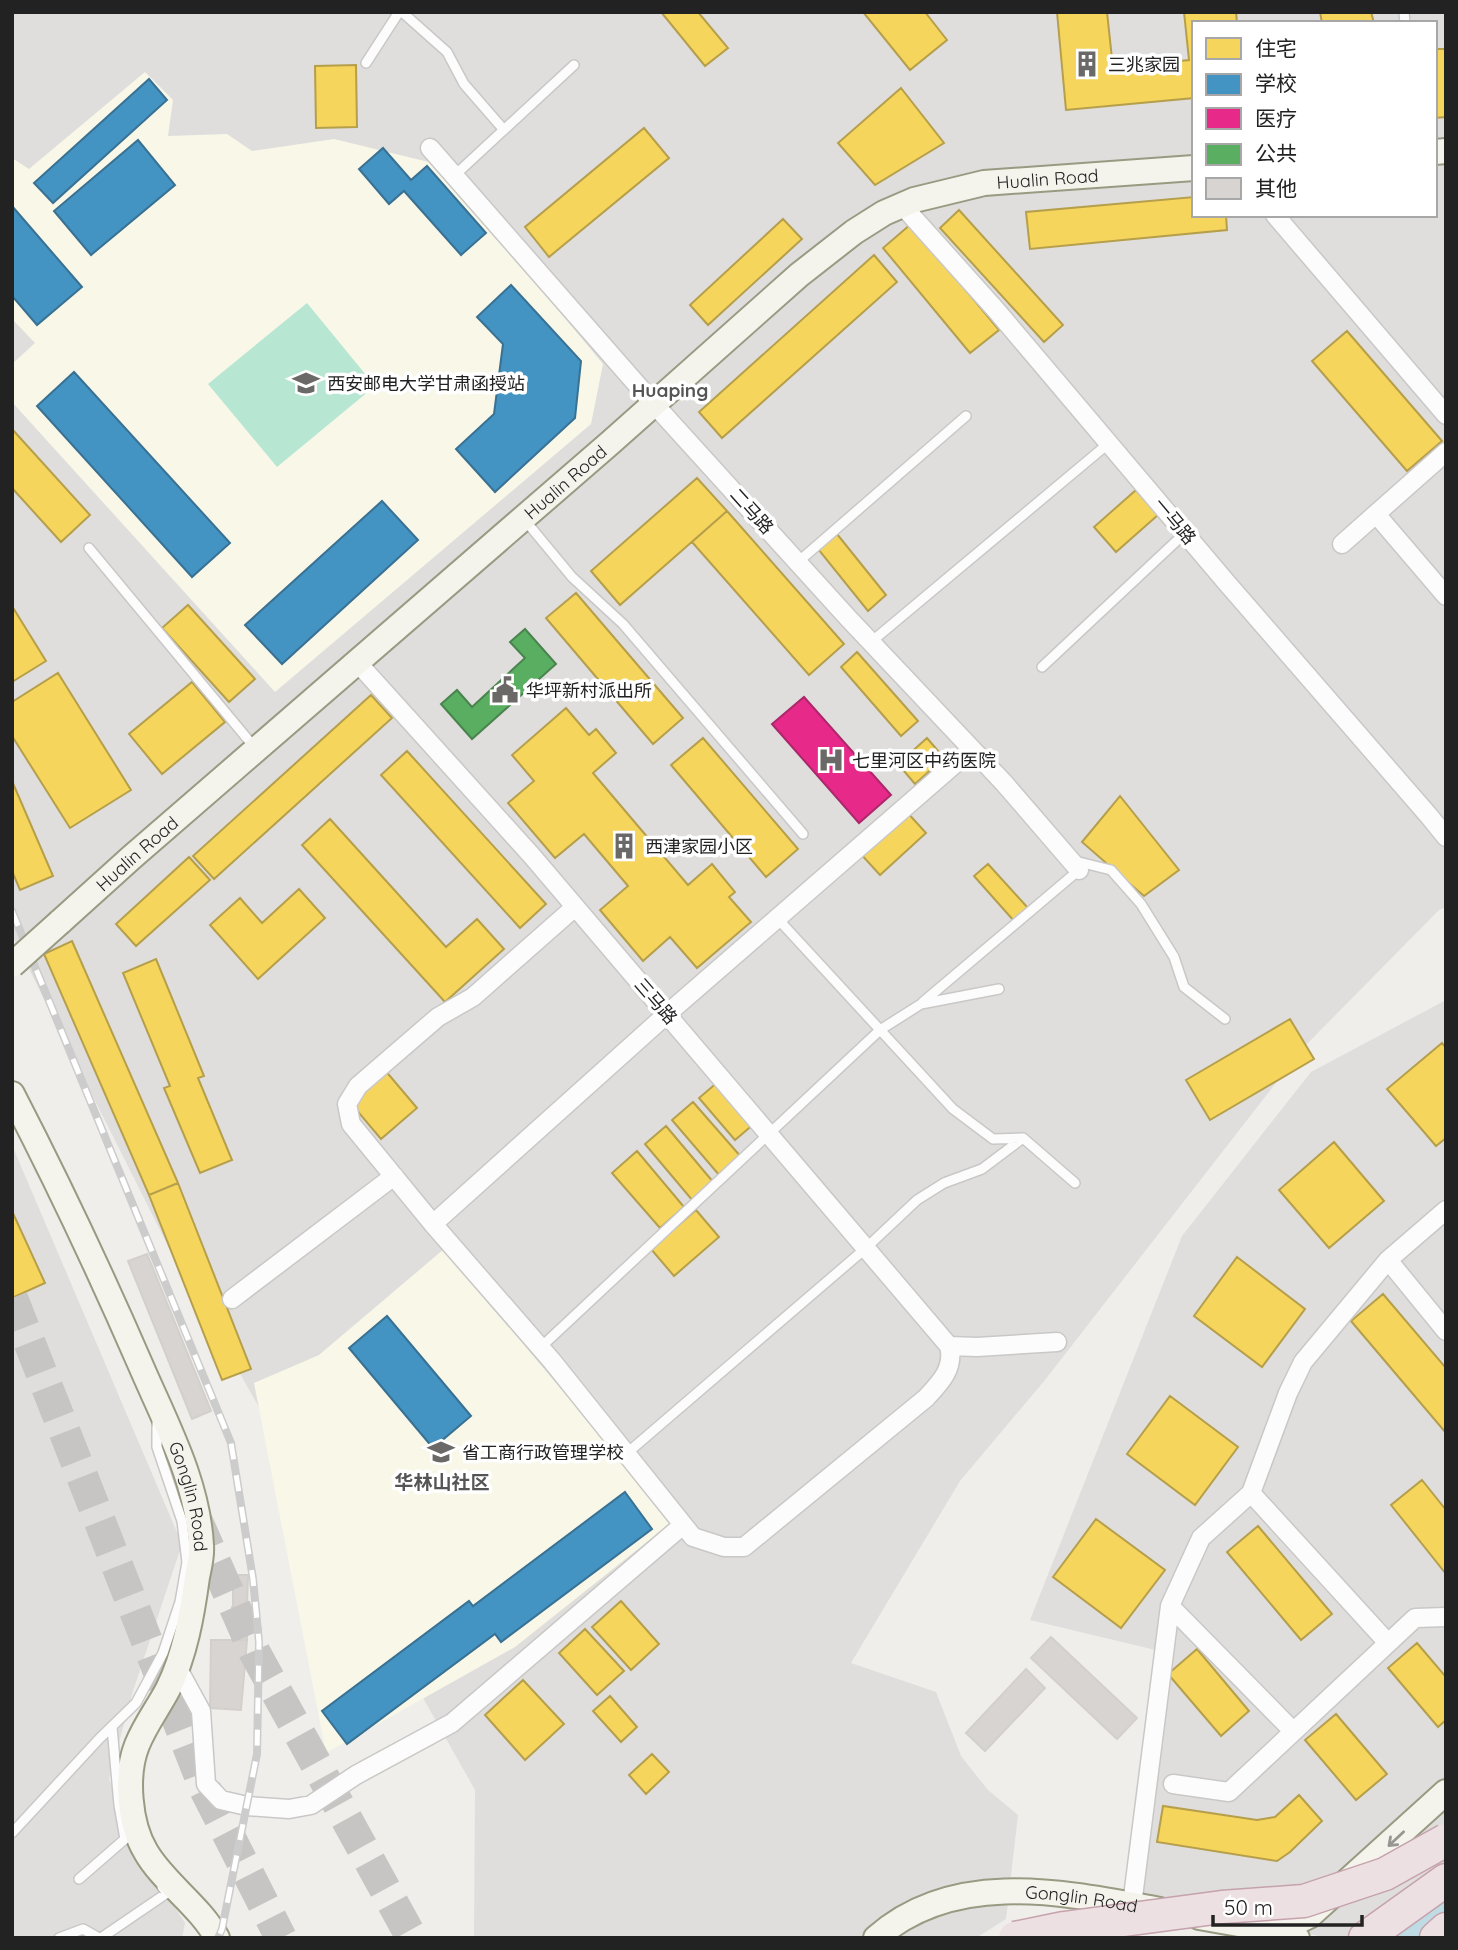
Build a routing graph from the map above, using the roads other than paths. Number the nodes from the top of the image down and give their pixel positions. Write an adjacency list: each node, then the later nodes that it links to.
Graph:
1 (400, 12): 2 (lane); 4 (lane)
2 (366, 63)
3 (575, 65): 4 (lane)
4 (504, 130): 7 (lane)
5 (430, 148): 7 (street, 二马路)
6 (1192, 168): 8 (street, Hualin Road)
7 (454, 176): 10 (street, 二马路)
8 (902, 205): 10 (street, Hualin Road); 13 (street, 一马路)
9 (1277, 217): 11 (street)
10 (653, 404): 16 (street, Hualin Road); 20 (street, 二马路)
11 (1446, 415)
12 (966, 416): 20 (lane)
13 (1109, 443): 17 (street, 一马路); 22 (lane)
14 (1446, 452): 15 (street)
15 (1376, 514): 18 (street); 21 (street)
16 (523, 518): 23 (street, Hualin Road); 27 (lane)
17 (1185, 533): 24 (lane); 28 (street, 一马路)
18 (1342, 544)
19 (89, 548): 25 (lane)
20 (798, 562): 22 (street, 二马路)
21 (1446, 596)
22 (871, 642): 26 (street, 二马路)
23 (357, 662): 25 (street, Hualin Road); 30 (street, 三马路)
24 (1042, 667)
25 (256, 749): 32 (street, Hualin Road, bridge)
26 (972, 749): 29 (street, 二马路); 31 (street)
27 (803, 834)
28 (1446, 837)
29 (1074, 865): 34 (lane); 36 (lane)
30 (576, 907): 35 (street, 三马路); 41 (street)
31 (777, 918): 35 (street); 37 (lane)
32 (12, 965)
33 (999, 989): 34 (lane)
34 (921, 1004): 37 (lane)
35 (667, 1014): 39 (street, 三马路); 44 (street)
36 (1225, 1018)
37 (880, 1030): 39 (lane); 40 (lane)
38 (12, 1094): 52 (street, Gonglin Road)
39 (769, 1133): 45 (street, 三马路); 51 (lane)
40 (1023, 1138): 42 (lane); 45 (lane)
41 (394, 1176): 44 (street); 47 (street)
42 (1075, 1183)
43 (1446, 1209): 46 (street)
44 (433, 1224): 51 (street)
45 (866, 1248): 50 (street, 三马路); 53 (lane)
46 (1388, 1260): 48 (street); 54 (street)
47 (232, 1299)
48 (1446, 1331)
49 (1056, 1342): 50 (street)
50 (948, 1346): 55 (street)
51 (540, 1348): 53 (street)
52 (157, 1404): 59 (street, Gonglin Road); 60 (lane)
53 (626, 1454): 55 (street)
54 (1251, 1493): 56 (street); 58 (street)
55 (683, 1525): 59 (street)
56 (1170, 1606): 61 (street); 69 (street)
57 (1446, 1617): 58 (street)
58 (1388, 1643): 61 (street)
59 (177, 1667): 74 (street, Gonglin Road)
60 (112, 1727): 64 (lane); 65 (lane)
61 (1293, 1731): 62 (street)
62 (1173, 1784)
63 (1446, 1793): 71 (street, one-way to 71)
64 (12, 1833)
65 (125, 1839): 67 (lane); 73 (lane)
66 (1446, 1840): 76 (highway, bridge)
67 (79, 1879)
68 (1446, 1880): 77 (highway)
69 (1132, 1905): 71 (street, Gonglin Road); 75 (street, Gonglin Road)
70 (1446, 1929): 78 (highway)
71 (1287, 1934)
72 (59, 1938): 73 (lane)
73 (100, 1938)
74 (217, 1938)
75 (876, 1938)
76 (1015, 1938)
77 (1365, 1938)
78 (1436, 1938)

